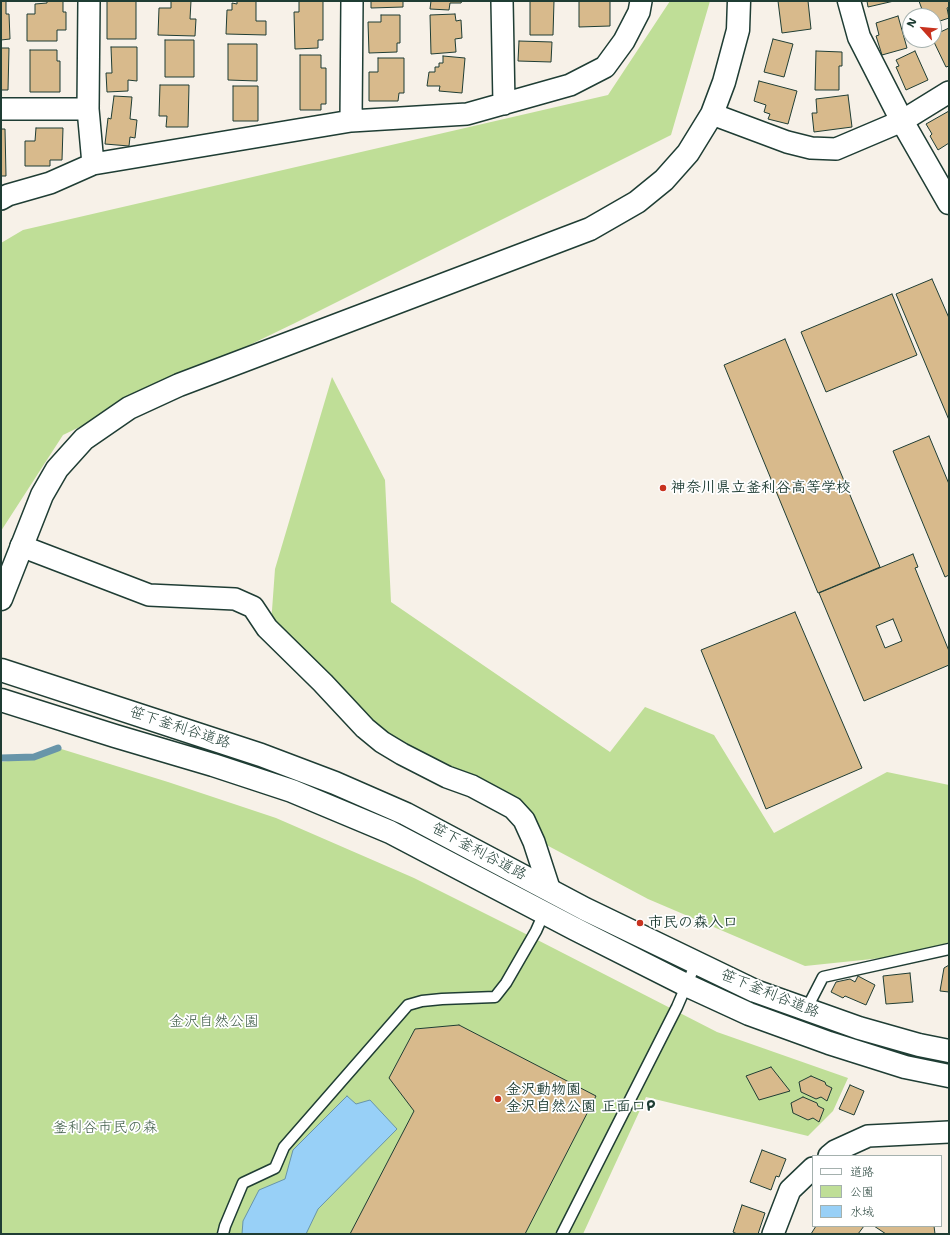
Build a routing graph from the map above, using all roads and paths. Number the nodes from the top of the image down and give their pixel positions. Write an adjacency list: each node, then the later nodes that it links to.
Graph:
1 (89, 1): 10 (street)
2 (352, 1): 13 (street)
3 (502, 1): 8 (street)
4 (641, 1): 8 (street)
5 (738, 1): 11 (street)
6 (849, 1): 12 (street)
7 (949, 92): 12 (street)
8 (504, 104): 13 (street)
9 (1, 109): 10 (street)
10 (88, 109): 14 (street)
11 (712, 114): 12 (street); 17 (street)
12 (902, 120): 16 (street)
13 (352, 121): 14 (street)
14 (93, 164): 15 (street)
15 (1, 199)
16 (949, 203)
17 (21, 546): 18 (street); 21 (street)
18 (1, 598)
19 (1, 670): 21 (street, 笹下釜利谷道路)
20 (1, 700): 22 (street, 笹下釜利谷道路)
21 (549, 888): 24 (street, 笹下釜利谷道路)
22 (544, 913): 25 (street, 笹下釜利谷道路); 32 (lane)
23 (949, 949): 26 (lane)
24 (696, 963): 25 (lane); 26 (street, 笹下釜利谷道路)
25 (686, 986): 28 (street, 笹下釜利谷道路); 33 (lane)
26 (806, 1010): 27 (street, 笹下釜利谷道路)
27 (949, 1051)
28 (949, 1076)
29 (949, 1132): 30 (street)
30 (830, 1155)
31 (812, 1169): 34 (street)
32 (223, 1234)
33 (562, 1234)
34 (773, 1234)

